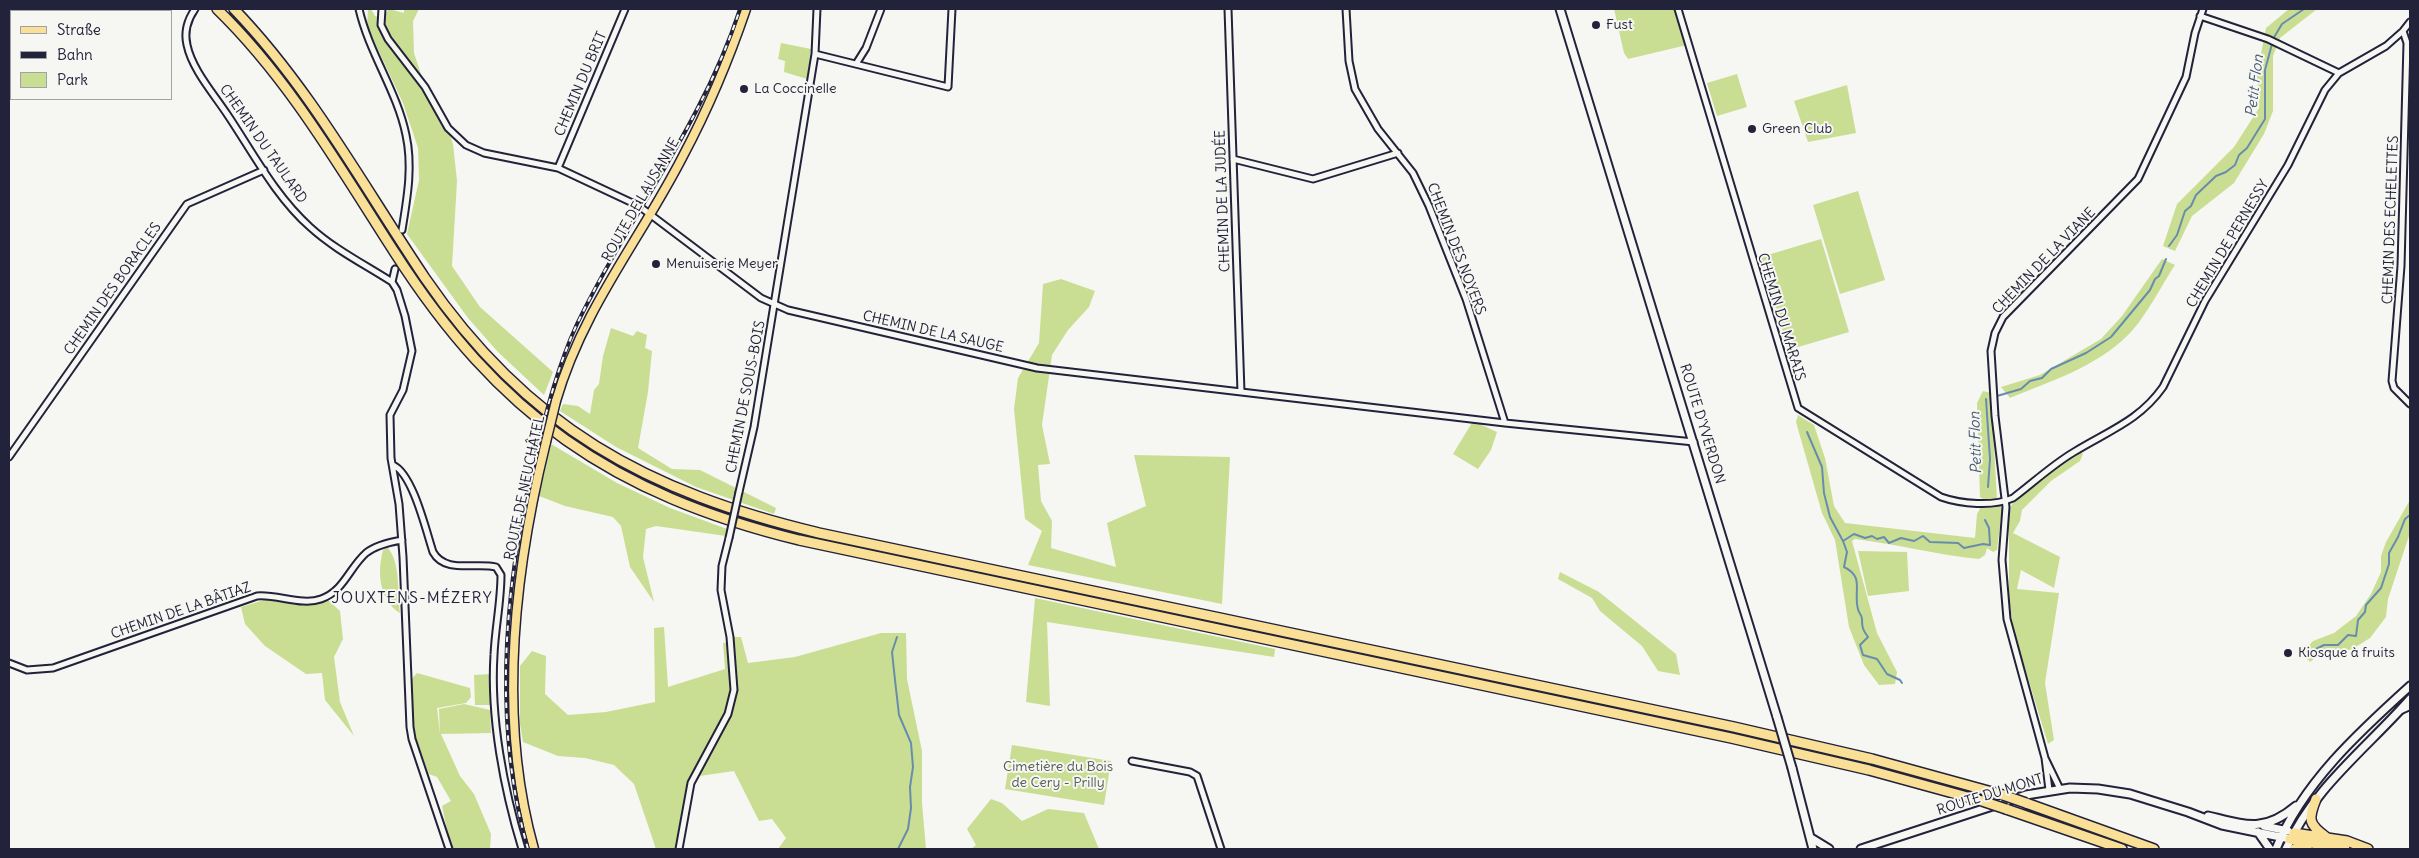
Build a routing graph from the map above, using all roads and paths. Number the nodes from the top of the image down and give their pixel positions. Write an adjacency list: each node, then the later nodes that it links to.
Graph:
1 (217, 9): 67 (highway, bridge)
2 (234, 9): 68 (highway, bridge)
3 (359, 9): 28 (street)
4 (382, 9): 25 (street, CHEMIN DE LA SAUGE)
5 (625, 9): 25 (street, CHEMIN DU BRIT)
6 (746, 9): 27 (main road, ROUTE DE LAUSANNE)
7 (817, 9): 19 (street, CHEMIN DE SOUS-BOIS)
8 (881, 9): 20 (street)
9 (952, 9): 20 (street)
10 (1228, 9): 24 (street, CHEMIN DE LA JUDÉE)
11 (1346, 9): 23 (street, CHEMIN DES NOYERS)
12 (1560, 9): 36 (main road, ROUTE D'YVERDON)
13 (1678, 9): 39 (street, CHEMIN DU MARAIS)
14 (2203, 9): 16 (street, CHEMIN DE LA VIANE)
15 (194, 10): 26 (street, CHEMIN DU TAULARD)
16 (2200, 16): 21 (street); 39 (street, CHEMIN DE LA VIANE)
17 (2410, 22): 18 (street, CHEMIN DE PERNESSY)
18 (2403, 31): 21 (street, CHEMIN DE PERNESSY); 22 (street, CHEMIN DES ECHELETTES)
19 (815, 54): 20 (street); 31 (street, CHEMIN DE SOUS-BOIS)
20 (856, 64)
21 (2339, 73): 39 (street, CHEMIN DE PERNESSY)
22 (2408, 79): 34 (street, CHEMIN DES ECHELETTES)
23 (1398, 153): 24 (street); 35 (street, CHEMIN DES NOYERS)
24 (1233, 159): 32 (street, CHEMIN DE LA JUDÉE)
25 (558, 168): 27 (street, CHEMIN DE LA SAUGE)
26 (264, 170): 30 (street, CHEMIN DU TAULARD); 37 (street, CHEMIN DES BORACLES)
27 (650, 214): 31 (street, CHEMIN DE LA SAUGE); 33 (main road, ROUTE DE LAUSANNE)
28 (402, 230)
29 (395, 269): 30 (street)
30 (392, 282): 38 (street)
31 (775, 305): 32 (street, CHEMIN DE LA SAUGE); 62 (street, CHEMIN DE SOUS-BOIS, bridge)
32 (1241, 392): 35 (street, CHEMIN DE LA SAUGE)
33 (556, 402): 61 (main road, ROUTE DE NEUCHÂTEL, bridge)
34 (2410, 404)
35 (1505, 423): 36 (street, CHEMIN DE LA SAUGE)
36 (1694, 442): 57 (main road, ROUTE D'YVERDON, bridge)
37 (9, 457)
38 (393, 465): 40 (street); 60 (street)
39 (2004, 501): 48 (street, CHEMIN DE LA VIANE)
40 (402, 540): 41 (street, CHEMIN DE LA BÂTIAZ); 59 (street)
41 (9, 662)
42 (2410, 686): 46 (main road)
43 (2410, 699): 45 (main road)
44 (2410, 706): 45 (street)
45 (2401, 710): 47 (main road)
46 (2381, 713): 47 (main road); 52 (main road)
47 (2389, 721): 53 (main road)
48 (2045, 758): 50 (street, CHEMIN DE LA VIANE); 51 (street, CHEMIN DE LA VIANE)
49 (1132, 761): 63 (street)
50 (2060, 788): 51 (main road, ROUTE DU MONT); 54 (main road, ROUTE DU MONT)
51 (2049, 790): 66 (main road, ROUTE DU MONT)
52 (2304, 799): 54 (main road); 55 (main road)
53 (2316, 799): 55 (main road); 56 (highway)
54 (2258, 829): 55 (main road, ROUTE DU MONT); 69 (main road)
55 (2287, 835): 56 (highway); 58 (highway); 70 (main road); 71 (main road)
56 (2326, 837): 74 (highway)
57 (1811, 838): 64 (main road, ROUTE D'YVERDON); 65 (main road)
58 (2312, 843): 72 (highway); 73 (highway)
59 (449, 849)
60 (522, 849)
61 (534, 849)
62 (679, 849)
63 (1221, 849)
64 (1813, 849)
65 (1829, 849)
66 (1861, 849)
67 (2122, 849)
68 (2154, 849)
69 (2270, 849)
70 (2276, 849)
71 (2286, 849)
72 (2294, 849)
73 (2344, 849)
74 (2368, 849)

